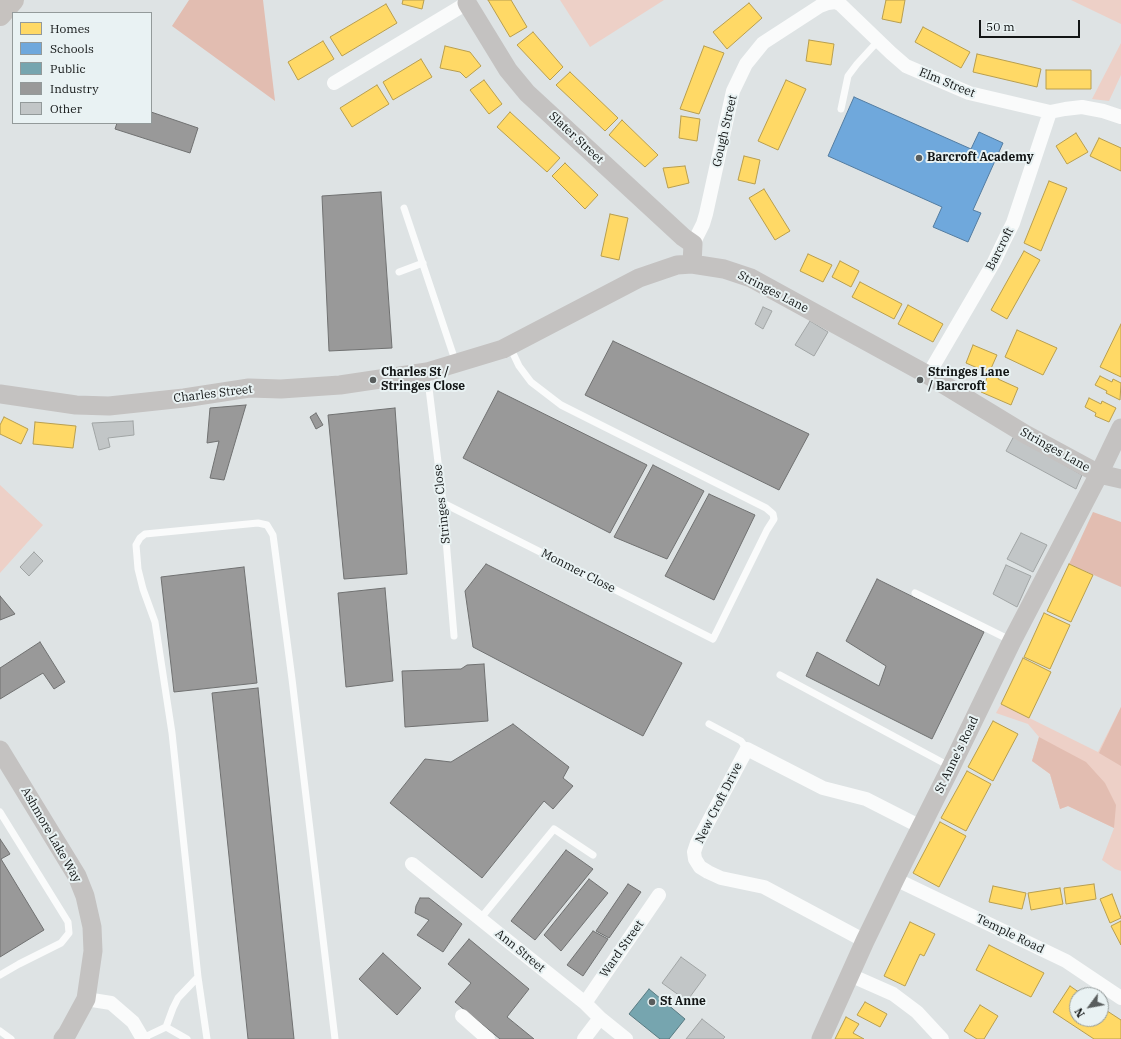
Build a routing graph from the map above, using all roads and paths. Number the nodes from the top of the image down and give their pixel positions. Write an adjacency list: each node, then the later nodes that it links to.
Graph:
1 (13, 0): 4 (main road)
2 (466, 2): 6 (street); 11 (street, Slater Street)
3 (820, 6): 5 (street, Elm Street); 11 (street, Gough Street)
4 (0, 16)
5 (878, 41): 7 (lane); 8 (street, Elm Street)
6 (334, 83)
7 (841, 109)
8 (1050, 112): 9 (street, Elm Street); 18 (street, Barcroft)
9 (1121, 117)
10 (404, 208): 12 (lane)
11 (693, 244): 13 (street)
12 (423, 263): 14 (lane); 16 (lane)
13 (692, 264): 15 (street, Stringes Lane); 18 (street, Stringes Lane)
14 (399, 272)
15 (510, 346): 16 (street, Stringes Lane); 23 (lane, Monmer Close)
16 (456, 363): 17 (street, Stringes Lane)
17 (427, 372): 19 (street, Charles Street); 23 (lane, Stringes Close)
18 (928, 375): 21 (street, Stringes Lane)
19 (0, 394)
20 (1121, 428): 21 (street, St Anne's Road)
21 (1099, 474): 22 (street, Stringes Lane); 26 (street, St Anne's Road)
22 (1121, 479)
23 (443, 503): 25 (lane, Stringes Close)
24 (915, 593): 26 (lane)
25 (454, 636)
26 (1012, 641): 31 (street, St Anne's Road)
27 (780, 675): 31 (lane)
28 (709, 724): 29 (lane)
29 (747, 749): 33 (street, New Croft Drive); 39 (street, New Croft Drive)
30 (0, 750): 44 (street, Ashmore Lake Way)
31 (951, 767): 33 (street, St Anne's Road)
32 (0, 812): 40 (lane)
33 (921, 827): 36 (street, St Anne's Road)
34 (593, 855): 38 (lane)
35 (412, 864): 38 (street, Ann Street)
36 (895, 879): 39 (street, St Anne's Road); 43 (street, Temple Road)
37 (659, 895): 45 (street, Ward Street)
38 (480, 919): 45 (street, Ann Street)
39 (865, 941): 41 (street, St Anne's Road)
40 (0, 975)
41 (850, 975): 59 (street, St Anne's Road); 60 (street)
42 (198, 977): 48 (lane); 54 (lane); 55 (lane)
43 (1121, 998)
44 (86, 999): 51 (street, Ashmore Lake Way); 52 (street)
45 (585, 1003): 47 (street, Ann Street)
46 (462, 1016): 56 (street)
47 (600, 1018): 57 (street); 58 (street, Ann Street)
48 (166, 1027): 52 (lane); 53 (lane)
49 (0, 1031): 50 (lane)
50 (11, 1039)
51 (63, 1039)
52 (143, 1039)
53 (187, 1039)
54 (207, 1039)
55 (335, 1039)
56 (488, 1039)
57 (584, 1039)
58 (626, 1039)
59 (821, 1039)
60 (942, 1039)

